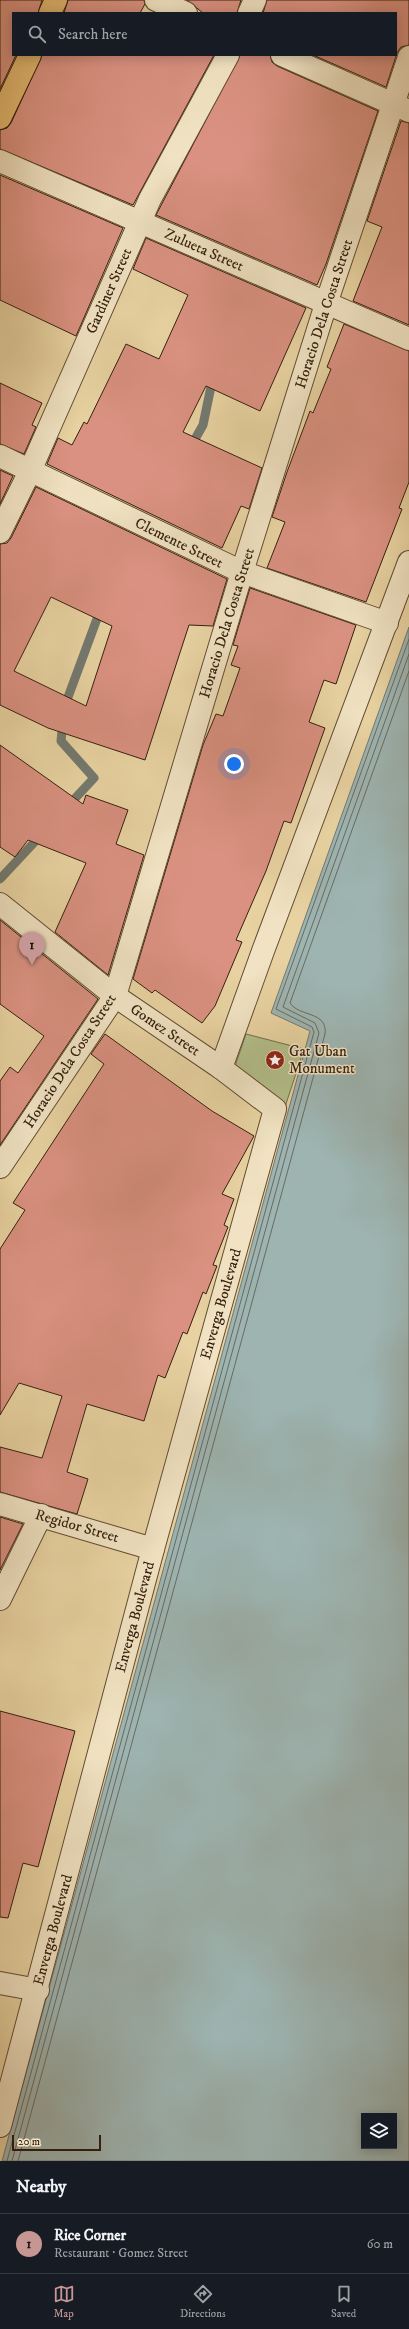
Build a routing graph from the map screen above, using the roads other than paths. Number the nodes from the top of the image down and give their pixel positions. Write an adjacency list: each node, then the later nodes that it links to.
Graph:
1 (56, 0): 4 (main road)
2 (156, 0): 5 (street)
3 (255, 0): 6 (street)
4 (50, 12)
5 (184, 12)
6 (249, 12)
7 (30, 56): 12 (main road)
8 (227, 56): 14 (street, Gardiner Street)
9 (284, 56): 11 (street)
10 (409, 57): 11 (street, Horacio Dela Costa Street)
11 (401, 108): 15 (street, Horacio Dela Costa Street)
12 (0, 118)
13 (0, 161): 14 (street, Zulueta Street)
14 (140, 222): 15 (street, Zulueta Street); 18 (street, Gardiner Street)
15 (326, 304): 16 (street, Zulueta Street); 21 (street, Horacio Dela Costa Street)
16 (409, 339)
17 (0, 456): 18 (street, Clemente Street)
18 (30, 471): 19 (street, Gardiner Street); 21 (street, Clemente Street)
19 (0, 532)
20 (409, 562): 22 (street)
21 (242, 572): 22 (street, Clemente Street); 24 (street, Horacio Dela Costa Street)
22 (387, 623): 25 (street)
23 (0, 904): 24 (street, Gomez Street)
24 (115, 996): 25 (street, Gomez Street); 27 (street, Horacio Dela Costa Street)
25 (221, 1068): 26 (street, Gomez Street)
26 (276, 1108): 30 (street, Enverga Boulevard)
27 (0, 1167)
28 (0, 1504): 29 (street, Regidor Street)
29 (41, 1515): 30 (street, Regidor Street); 31 (street)
30 (153, 1549): 33 (street, Enverga Boulevard)
31 (0, 1599)
32 (0, 1983): 33 (street)
33 (38, 1990): 34 (street, Enverga Boulevard)
34 (0, 2126)

